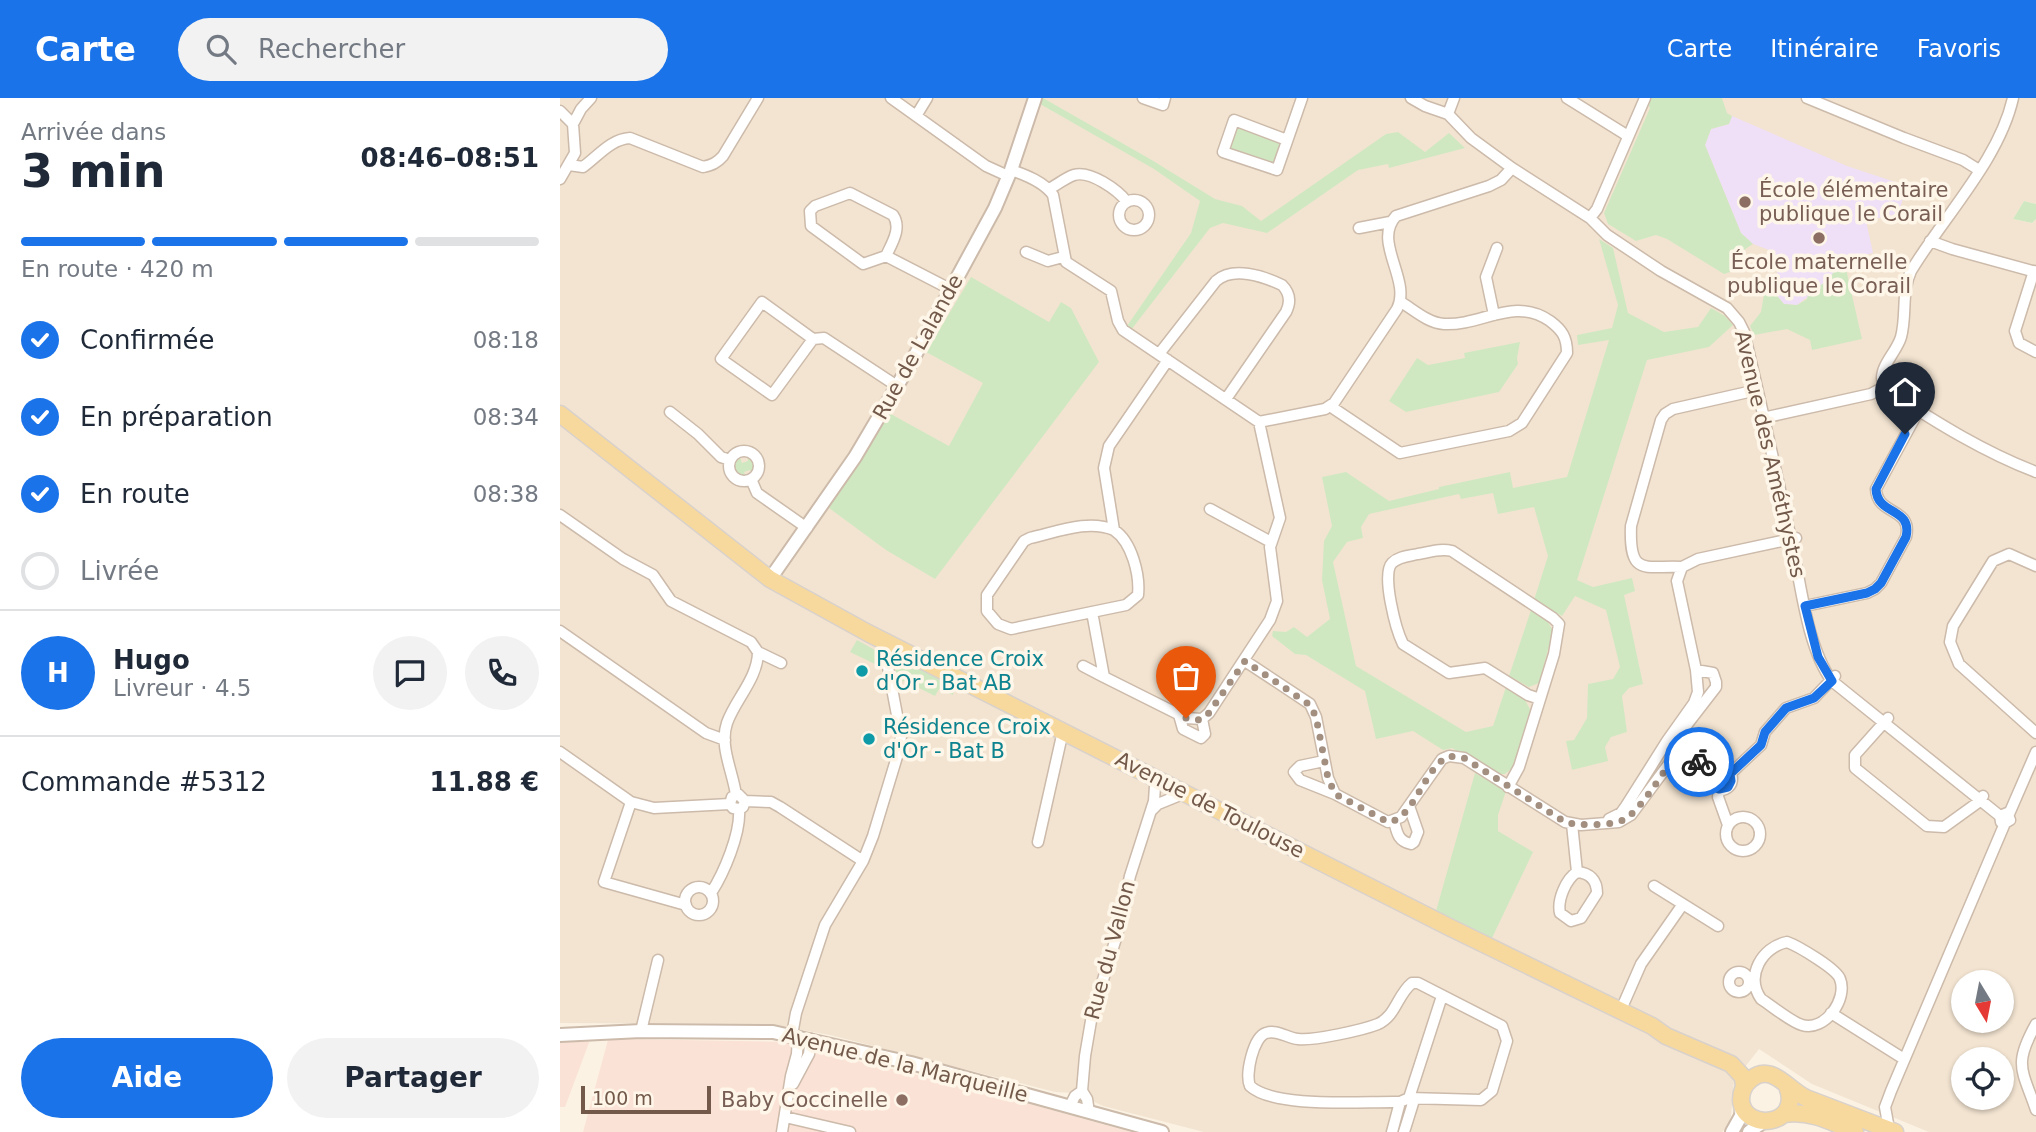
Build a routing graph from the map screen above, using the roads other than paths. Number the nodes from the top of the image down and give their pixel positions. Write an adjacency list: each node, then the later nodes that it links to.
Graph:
1 (591, 98): 18 (street)
2 (758, 98): 22 (street)
3 (891, 98): 17 (street)
4 (927, 98): 17 (street)
5 (1035, 98): 26 (street, Rue de Lalande)
6 (1143, 98): 7 (street)
7 (1165, 98)
8 (1302, 98): 20 (street)
9 (1411, 98): 16 (street, Avenue des Améthystes)
10 (1454, 98): 16 (street)
11 (1567, 98): 19 (street)
12 (1645, 98): 19 (street)
13 (1807, 98): 25 (street)
14 (2013, 98): 25 (street)
15 (560, 111): 18 (street)
16 (1448, 114): 24 (street, Avenue des Améthystes)
17 (916, 116): 26 (street)
18 (573, 124): 21 (street)
19 (1628, 136): 30 (street)
20 (1287, 140): 20 (street)
21 (575, 153): 22 (street); 23 (street)
22 (592, 160): 23 (street)
23 (569, 165): 27 (street)
24 (1512, 168): 30 (street, Avenue des Améthystes); 31 (street)
25 (1979, 170): 33 (street)
26 (1010, 173): 28 (street); 39 (street, Rue de Lalande)
27 (560, 179)
28 (1049, 189): 29 (street); 37 (street)
29 (1127, 202)
30 (1590, 218): 47 (street, Avenue des Améthystes)
31 (1390, 222): 32 (street); 40 (street)
32 (1359, 228)
33 (1930, 241): 38 (street); 46 (street)
34 (1497, 248): 41 (street)
35 (1026, 252): 37 (street)
36 (886, 257): 36 (street); 39 (street)
37 (1063, 257): 44 (street)
38 (2035, 272): 43 (street)
39 (950, 289): 45 (street, Rue de Lalande)
40 (1401, 302): 41 (street); 49 (street)
41 (1493, 315): 49 (street)
42 (813, 338): 42 (street); 45 (street)
43 (2036, 352)
44 (1163, 357): 48 (street); 48 (street); 61 (street)
45 (897, 386): 60 (street, Rue de Lalande)
46 (1884, 387): 50 (street); 53 (street)
47 (1757, 390): 53 (street, Avenue des Améthystes); 65 (street)
48 (1226, 399): 54 (street)
49 (1330, 406): 54 (street)
50 (1919, 410): 56 (street); 67 (street)
51 (670, 412): 55 (street)
52 (560, 414): 66 (main road, Avenue de Toulouse)
53 (1763, 418): 62 (street, Avenue des Améthystes)
54 (1259, 422): 63 (street)
55 (730, 460): 57 (street); 57 (street)
56 (2036, 472)
57 (751, 479): 60 (street)
58 (1210, 509): 63 (street)
59 (560, 515): 71 (street)
60 (807, 528): 66 (street, Rue de Lalande)
61 (1114, 530): 68 (street); 68 (street)
62 (1794, 538): 65 (street); 67 (street, Avenue des Améthystes)
63 (1270, 542): 72 (street)
64 (2036, 566): 83 (street)
65 (1682, 567): 75 (street)
66 (770, 579): 70 (main road, Avenue de Toulouse)
67 (1805, 606): 77 (street, Avenue des Améthystes)
68 (1092, 612): 76 (street)
69 (560, 631): 84 (street)
70 (883, 641): 82 (main road, Avenue de Toulouse); 107 (street)
71 (758, 652): 73 (street); 84 (street)
72 (1245, 661): 80 (street); 89 (street)
73 (781, 663)
74 (1083, 666): 76 (street)
75 (1696, 670): 85 (street); 86 (street)
76 (1104, 677): 79 (street)
77 (1834, 678): 81 (street, Avenue des Améthystes); 91 (street)
78 (1540, 699): 78 (street); 93 (street)
79 (1179, 715): 80 (street); 80 (street)
80 (1202, 719)
81 (1886, 720): 97 (street, Avenue des Améthystes); 97 (street)
82 (1063, 731): 92 (main road, Avenue de Toulouse); 106 (street)
83 (2036, 733)
84 (725, 740): 99 (street)
85 (1667, 741): 86 (street); 104 (street)
86 (1680, 748): 90 (street); 104 (street)
87 (560, 752): 98 (street)
88 (2036, 752): 102 (street)
89 (1324, 761): 96 (street); 96 (street)
90 (1712, 773): 91 (street); 94 (street)
91 (1730, 774): 94 (street)
92 (1153, 776): 95 (main road, Avenue de Toulouse); 101 (street, Rue du Vallon)
93 (1508, 787): 100 (street); 104 (street)
94 (1719, 789): 105 (street)
95 (1185, 793): 101 (street); 116 (main road, Avenue de Toulouse)
96 (1335, 794): 103 (street)
97 (1982, 798): 102 (street, Avenue des Améthystes)
98 (631, 802): 99 (street); 112 (street)
99 (737, 802): 107 (street); 110 (street)
100 (1409, 806): 103 (street); 103 (street)
101 (1152, 811): 130 (street, Rue du Vallon)
102 (2005, 818): 124 (street)
103 (1394, 821)
104 (1577, 825): 108 (street)
105 (1728, 825)
106 (1038, 842)
107 (863, 861): 122 (street)
108 (1577, 872): 108 (street)
109 (1654, 886): 111 (street)
110 (710, 893): 112 (street); 112 (street)
111 (1683, 904): 113 (street); 116 (street)
112 (686, 905)
113 (1718, 926)
114 (658, 960): 120 (street)
115 (1442, 996): 132 (street); 132 (street); 132 (street)
116 (1620, 1012): 119 (main road, Avenue de Toulouse)
117 (1832, 1013): 117 (street); 124 (street)
118 (2036, 1024): 135 (street)
119 (1652, 1026): 125 (main road, Avenue de Toulouse); 128 (main road, Avenue de Toulouse)
120 (641, 1031): 121 (street, Avenue de la Marqueille); 122 (street, Avenue de la Marqueille)
121 (560, 1035)
122 (800, 1037): 123 (street, Avenue de la Marqueille); 126 (street); 129 (street)
123 (829, 1044): 126 (street); 134 (street, Avenue de la Marqueille)
124 (1904, 1059): 131 (street)
125 (1765, 1073): 127 (main road); 128 (main road)
126 (796, 1080): 129 (street)
127 (1787, 1086): 137 (main road); 139 (main road)
128 (1744, 1087): 133 (main road)
129 (789, 1091): 138 (street)
130 (1082, 1091): 134 (street); 136 (street, Rue du Vallon)
131 (1891, 1091): 139 (street); 141 (street)
132 (1407, 1100): 145 (street); 146 (street)
133 (1742, 1105): 140 (main road); 147 (street)
134 (1069, 1106): 136 (street, Avenue de la Marqueille)
135 (2036, 1110)
136 (1089, 1112): 144 (street, Avenue de la Marqueille)
137 (1784, 1114): 139 (main road); 140 (main road)
138 (785, 1117): 142 (street); 143 (street)
139 (1867, 1119): 141 (main road)
140 (1763, 1122): 148 (street)
141 (1892, 1131)
142 (782, 1132)
143 (850, 1132)
144 (1162, 1132)
145 (1392, 1132)
146 (1404, 1132)
147 (1732, 1132)
148 (1749, 1132)

